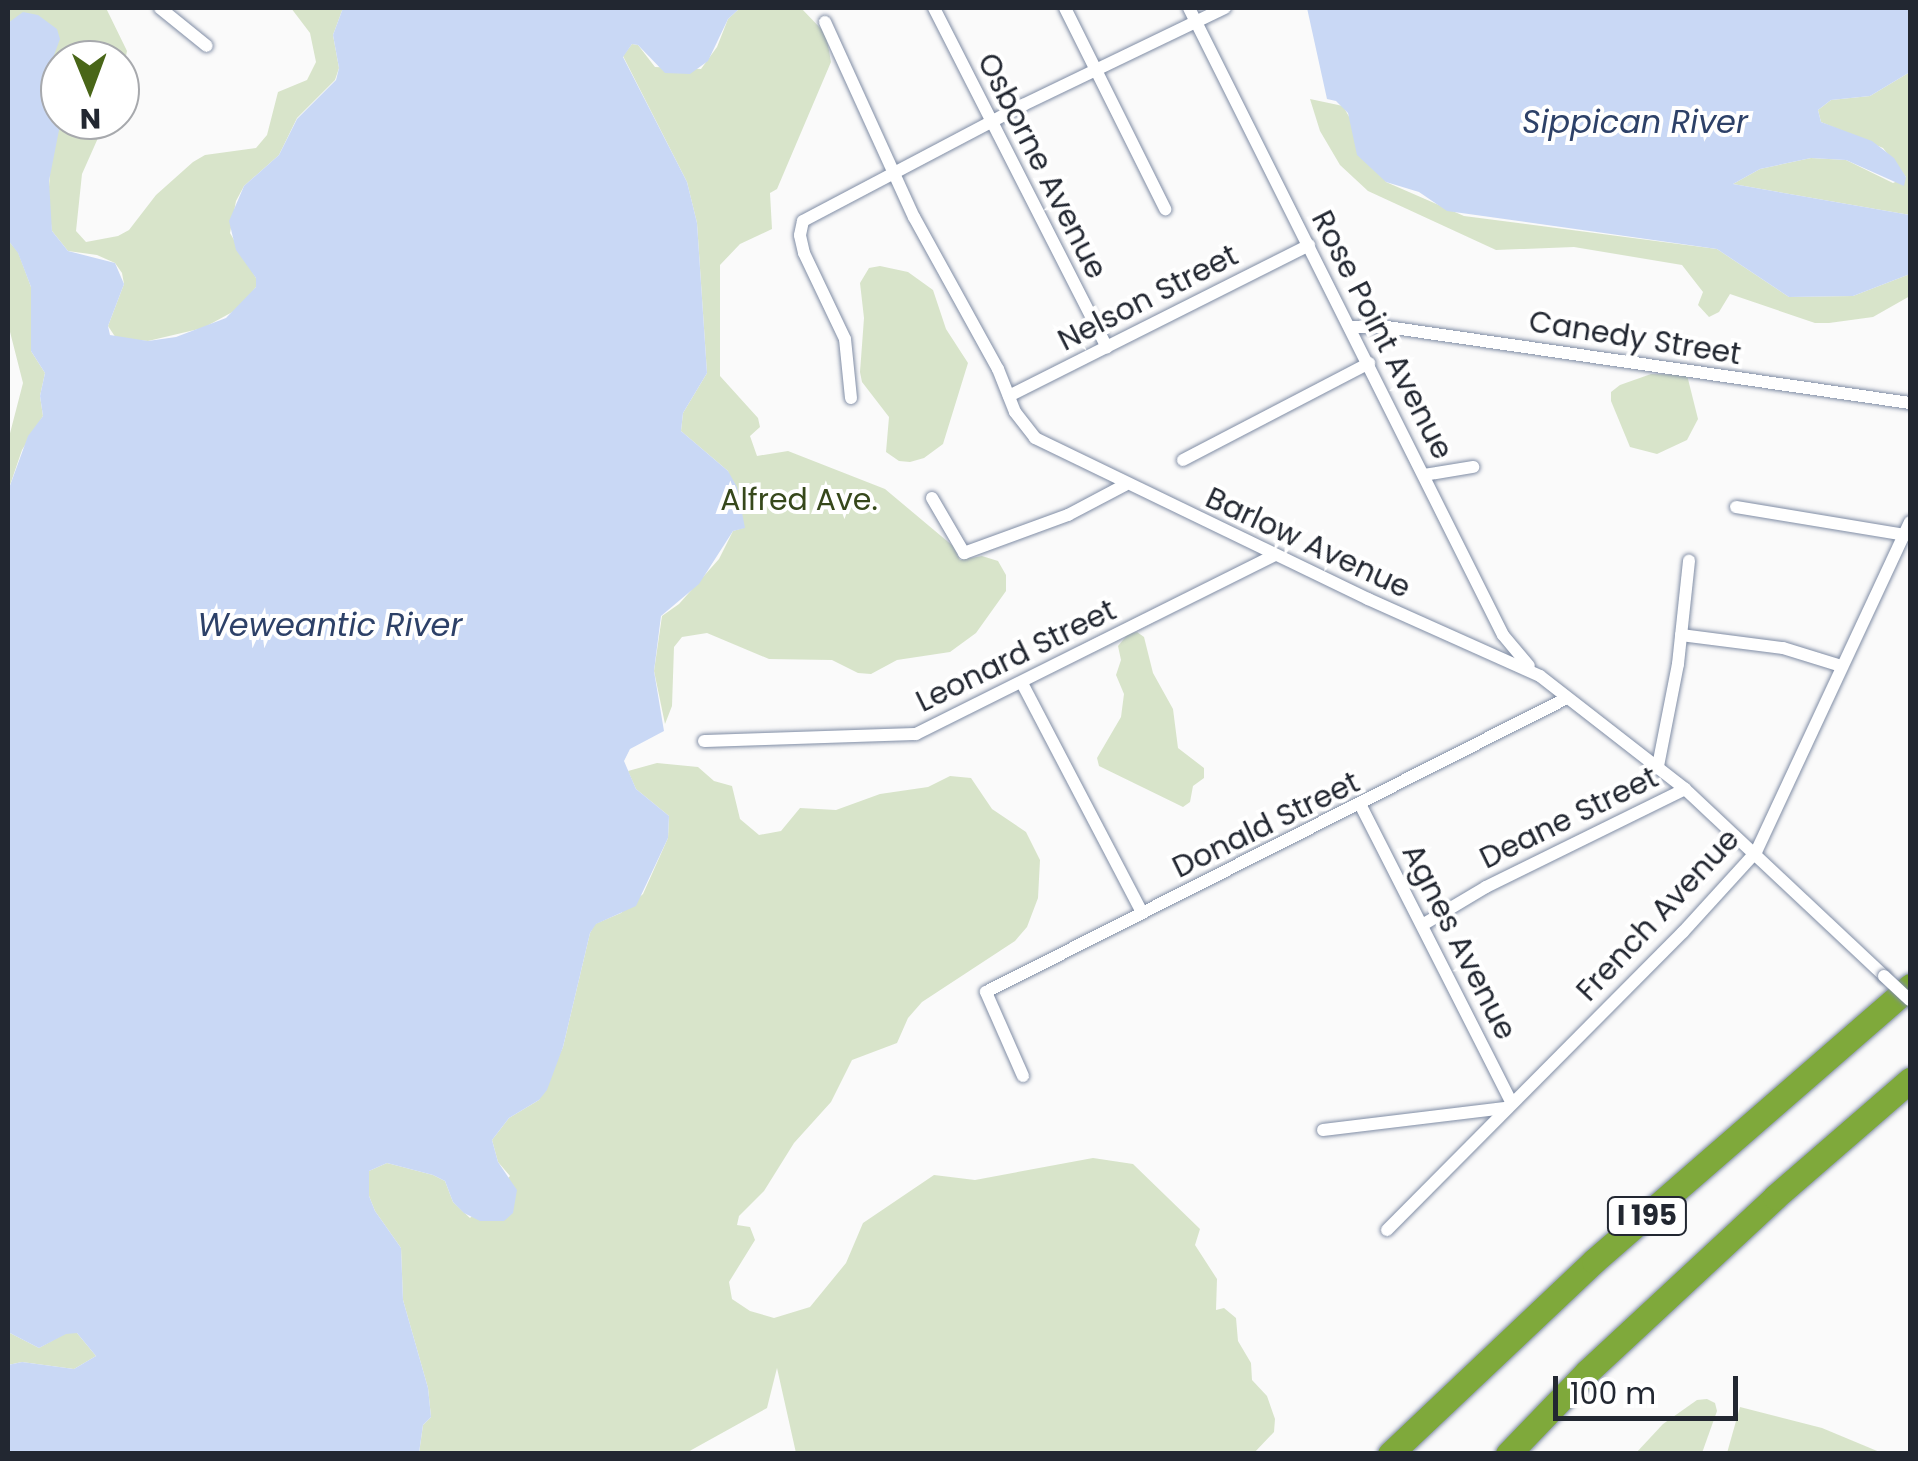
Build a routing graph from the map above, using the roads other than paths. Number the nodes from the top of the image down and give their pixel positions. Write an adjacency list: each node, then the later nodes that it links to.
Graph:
1 (160, 8): 8 (street)
2 (934, 8): 10 (street, Osborne Avenue)
3 (1065, 8): 9 (street)
4 (1189, 8): 7 (street, Rose Point Avenue)
5 (1226, 8): 7 (street)
6 (825, 22): 11 (street, Barlow Avenue)
7 (1196, 22): 9 (street); 13 (street, Rose Point Avenue)
8 (206, 46)
9 (1095, 70): 10 (street); 12 (street)
10 (991, 122): 11 (street); 15 (street, Osborne Avenue)
11 (896, 174): 17 (street, Barlow Avenue); 18 (street)
12 (1165, 209)
13 (1309, 245): 14 (street, Rose Point Avenue); 15 (street, Nelson Street)
14 (1352, 327): 16 (street, Rose Point Avenue); 19 (street, Canedy Street)
15 (1107, 348): 17 (street, Nelson Street)
16 (1368, 363): 20 (street); 22 (street, Rose Point Avenue)
17 (1009, 396): 23 (street, Barlow Avenue)
18 (850, 398)
19 (1910, 403)
20 (1183, 460)
21 (1473, 466): 22 (street)
22 (1424, 474): 31 (street, Rose Point Avenue)
23 (1125, 485): 24 (street); 27 (street, Barlow Avenue)
24 (932, 498)
25 (1736, 507): 26 (street)
26 (1908, 529): 30 (street, French Avenue)
27 (1275, 555): 31 (street, Barlow Avenue); 32 (street, Leonard Street)
28 (1689, 561): 29 (street)
29 (1681, 635): 30 (street); 35 (street)
30 (1842, 666): 38 (street, French Avenue)
31 (1540, 676): 33 (street, Barlow Avenue)
32 (1022, 682): 34 (street, Leonard Street); 39 (street)
33 (1567, 698): 35 (street, Barlow Avenue); 37 (street, Donald Street)
34 (704, 741)
35 (1658, 766): 36 (street, Barlow Avenue)
36 (1685, 789): 38 (street, Barlow Avenue); 40 (street, Deane Street)
37 (1360, 806): 39 (street, Donald Street); 40 (street, Agnes Avenue)
38 (1756, 852): 42 (street, Barlow Avenue, bridge); 45 (street, French Avenue)
39 (1142, 912): 43 (street, Donald Street)
40 (1424, 924): 45 (street, Agnes Avenue)
41 (1910, 986): 48 (highway, I 195)
42 (1910, 1000)
43 (1023, 1076)
44 (1910, 1080): 49 (highway, I 195)
45 (1508, 1105): 46 (street); 47 (street, French Avenue)
46 (1323, 1130)
47 (1387, 1230)
48 (1390, 1454)
49 (1508, 1454)

